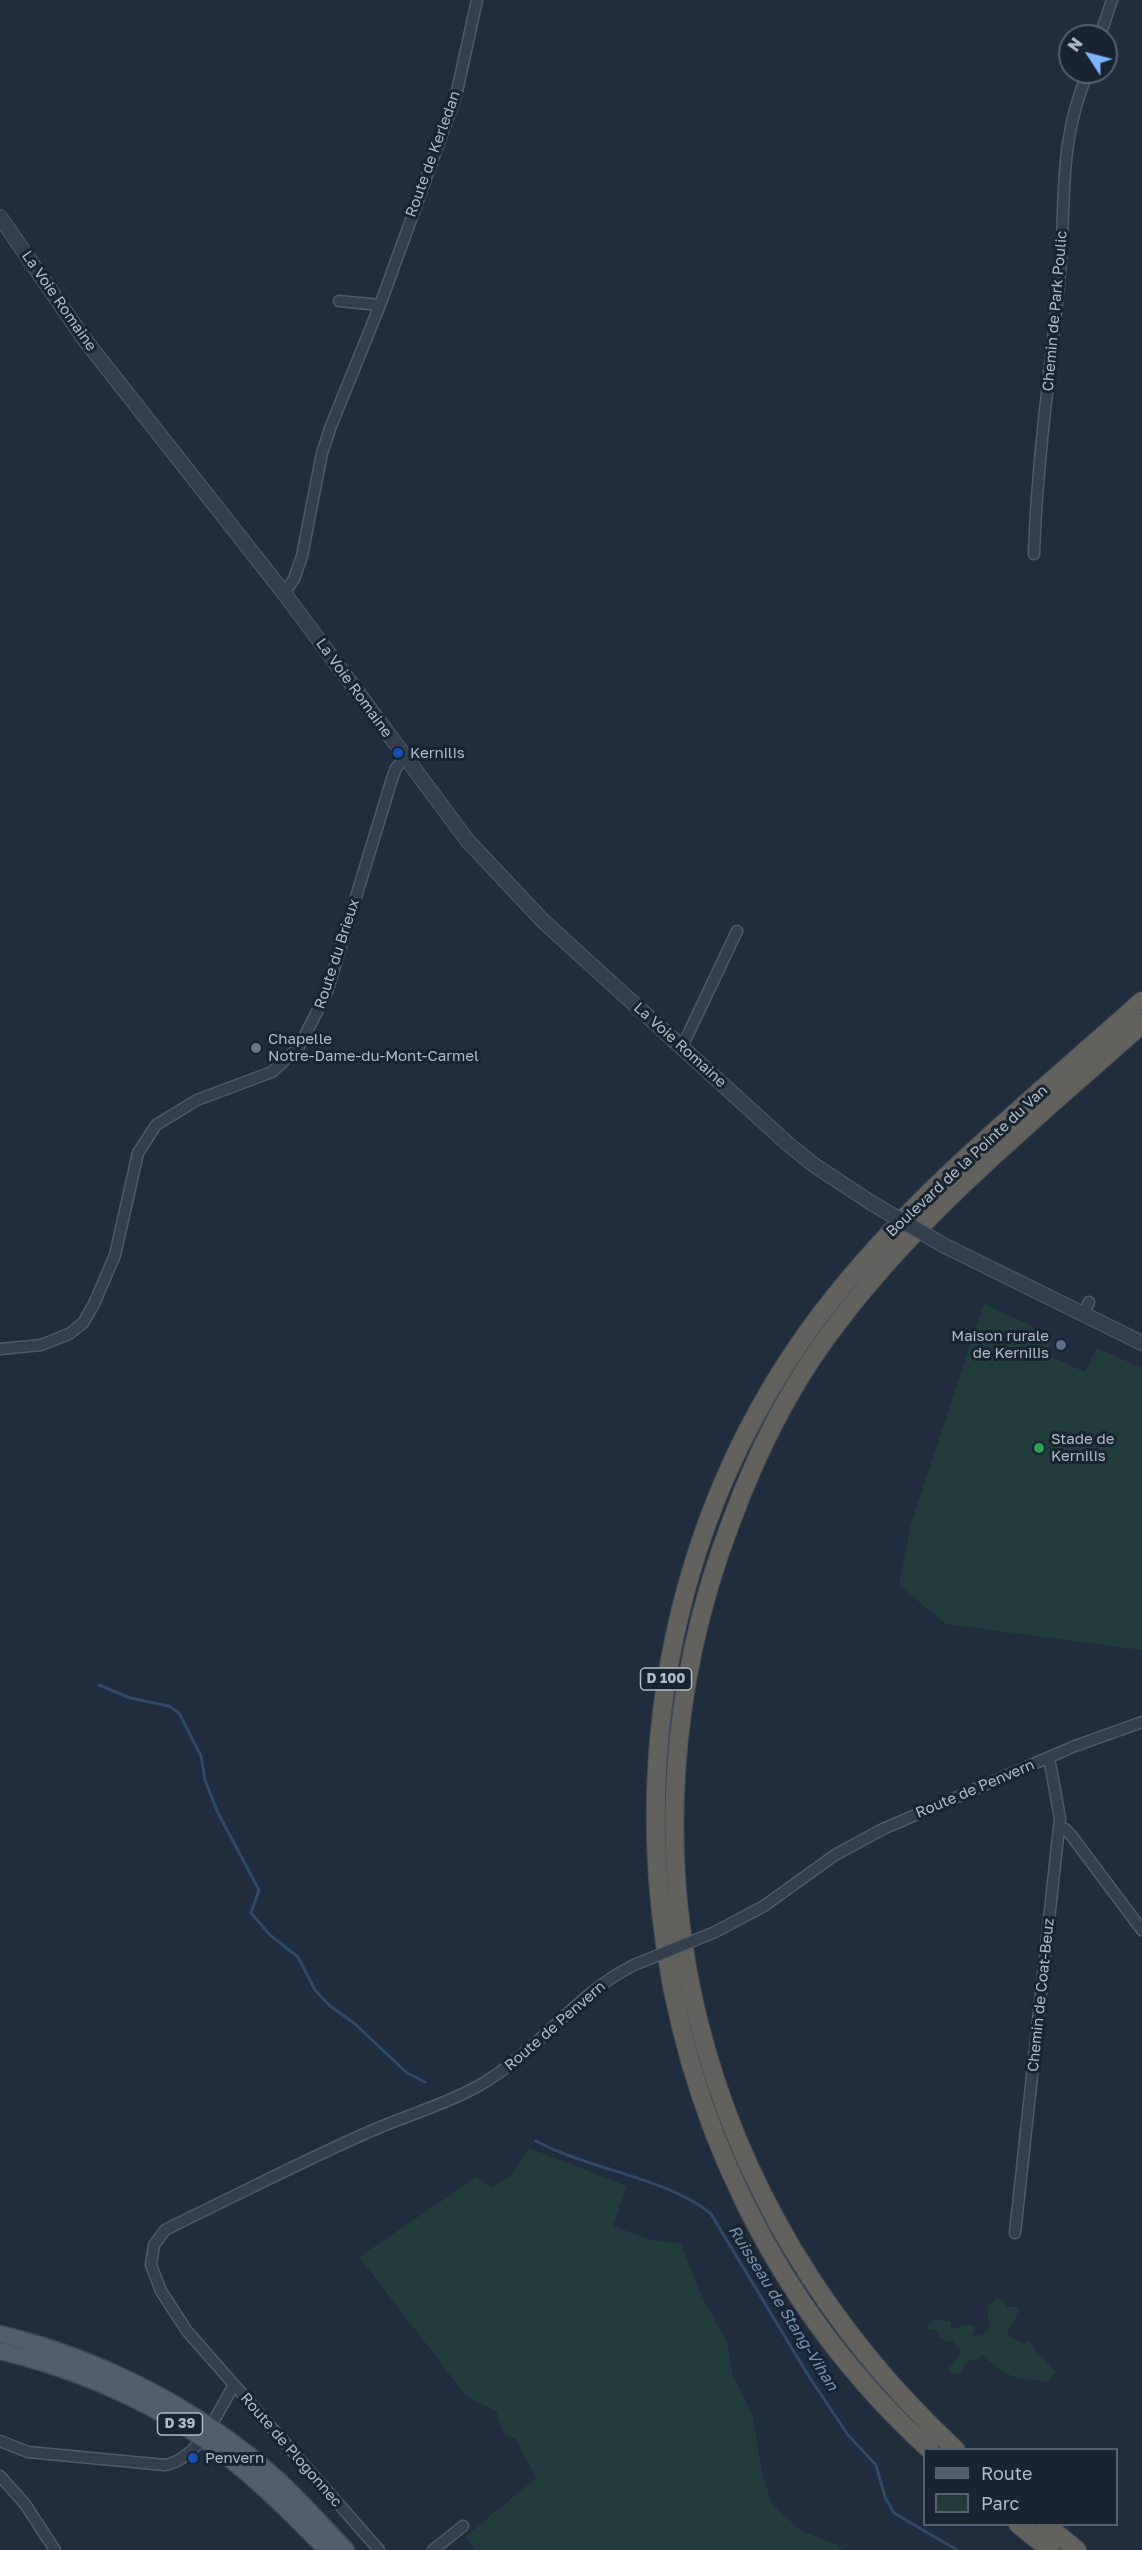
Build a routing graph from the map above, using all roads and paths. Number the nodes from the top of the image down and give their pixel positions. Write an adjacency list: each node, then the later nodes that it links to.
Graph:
1 (477, 0): 7 (street, Route de Kerledan)
2 (1112, 0): 3 (street)
3 (1104, 24)
4 (1083, 84): 8 (street, Chemin de Park Poulic)
5 (0, 217): 9 (street, La Voie Romaine)
6 (339, 301): 7 (street)
7 (380, 305): 9 (street, Route de Kerledan)
8 (1034, 554)
9 (284, 593): 10 (street, La Voie Romaine)
10 (405, 758): 14 (street, La Voie Romaine); 16 (street, Route du Brieux)
11 (737, 931): 14 (street)
12 (1142, 1001): 27 (highway, Boulevard de la Pointe du Van / D 100)
13 (1142, 1024): 28 (highway, Boulevard de la Pointe du Van / D 100)
14 (682, 1047): 15 (street, La Voie Romaine, bridge)
15 (1142, 1343)
16 (0, 1348)
17 (1142, 1722): 18 (street, Route de Penvern)
18 (1049, 1758): 19 (street, Chemin de Coat-Beuz); 24 (street, Route de Penvern, bridge)
19 (1059, 1828): 20 (street); 21 (street, Chemin de Coat-Beuz)
20 (1142, 1930)
21 (1015, 2233)
22 (0, 2334): 25 (main road, Route de Plogonnec / D 39)
23 (0, 2351): 25 (main road, Route de Plogonnec / D 39)
24 (234, 2385): 25 (street, Route de Plogonnec); 37 (street, Route de Plogonnec)
25 (205, 2432): 26 (street); 35 (main road, Route de Plogonnec / D 39); 36 (main road, Route de Plogonnec / D 39)
26 (0, 2441)
27 (928, 2448)
28 (954, 2448)
29 (0, 2476): 34 (street)
30 (463, 2526): 38 (street)
31 (1022, 2526): 33 (highway)
32 (1047, 2526): 33 (highway)
33 (1068, 2548)
34 (55, 2550)
35 (327, 2550)
36 (346, 2550)
37 (379, 2550)
38 (434, 2550)

